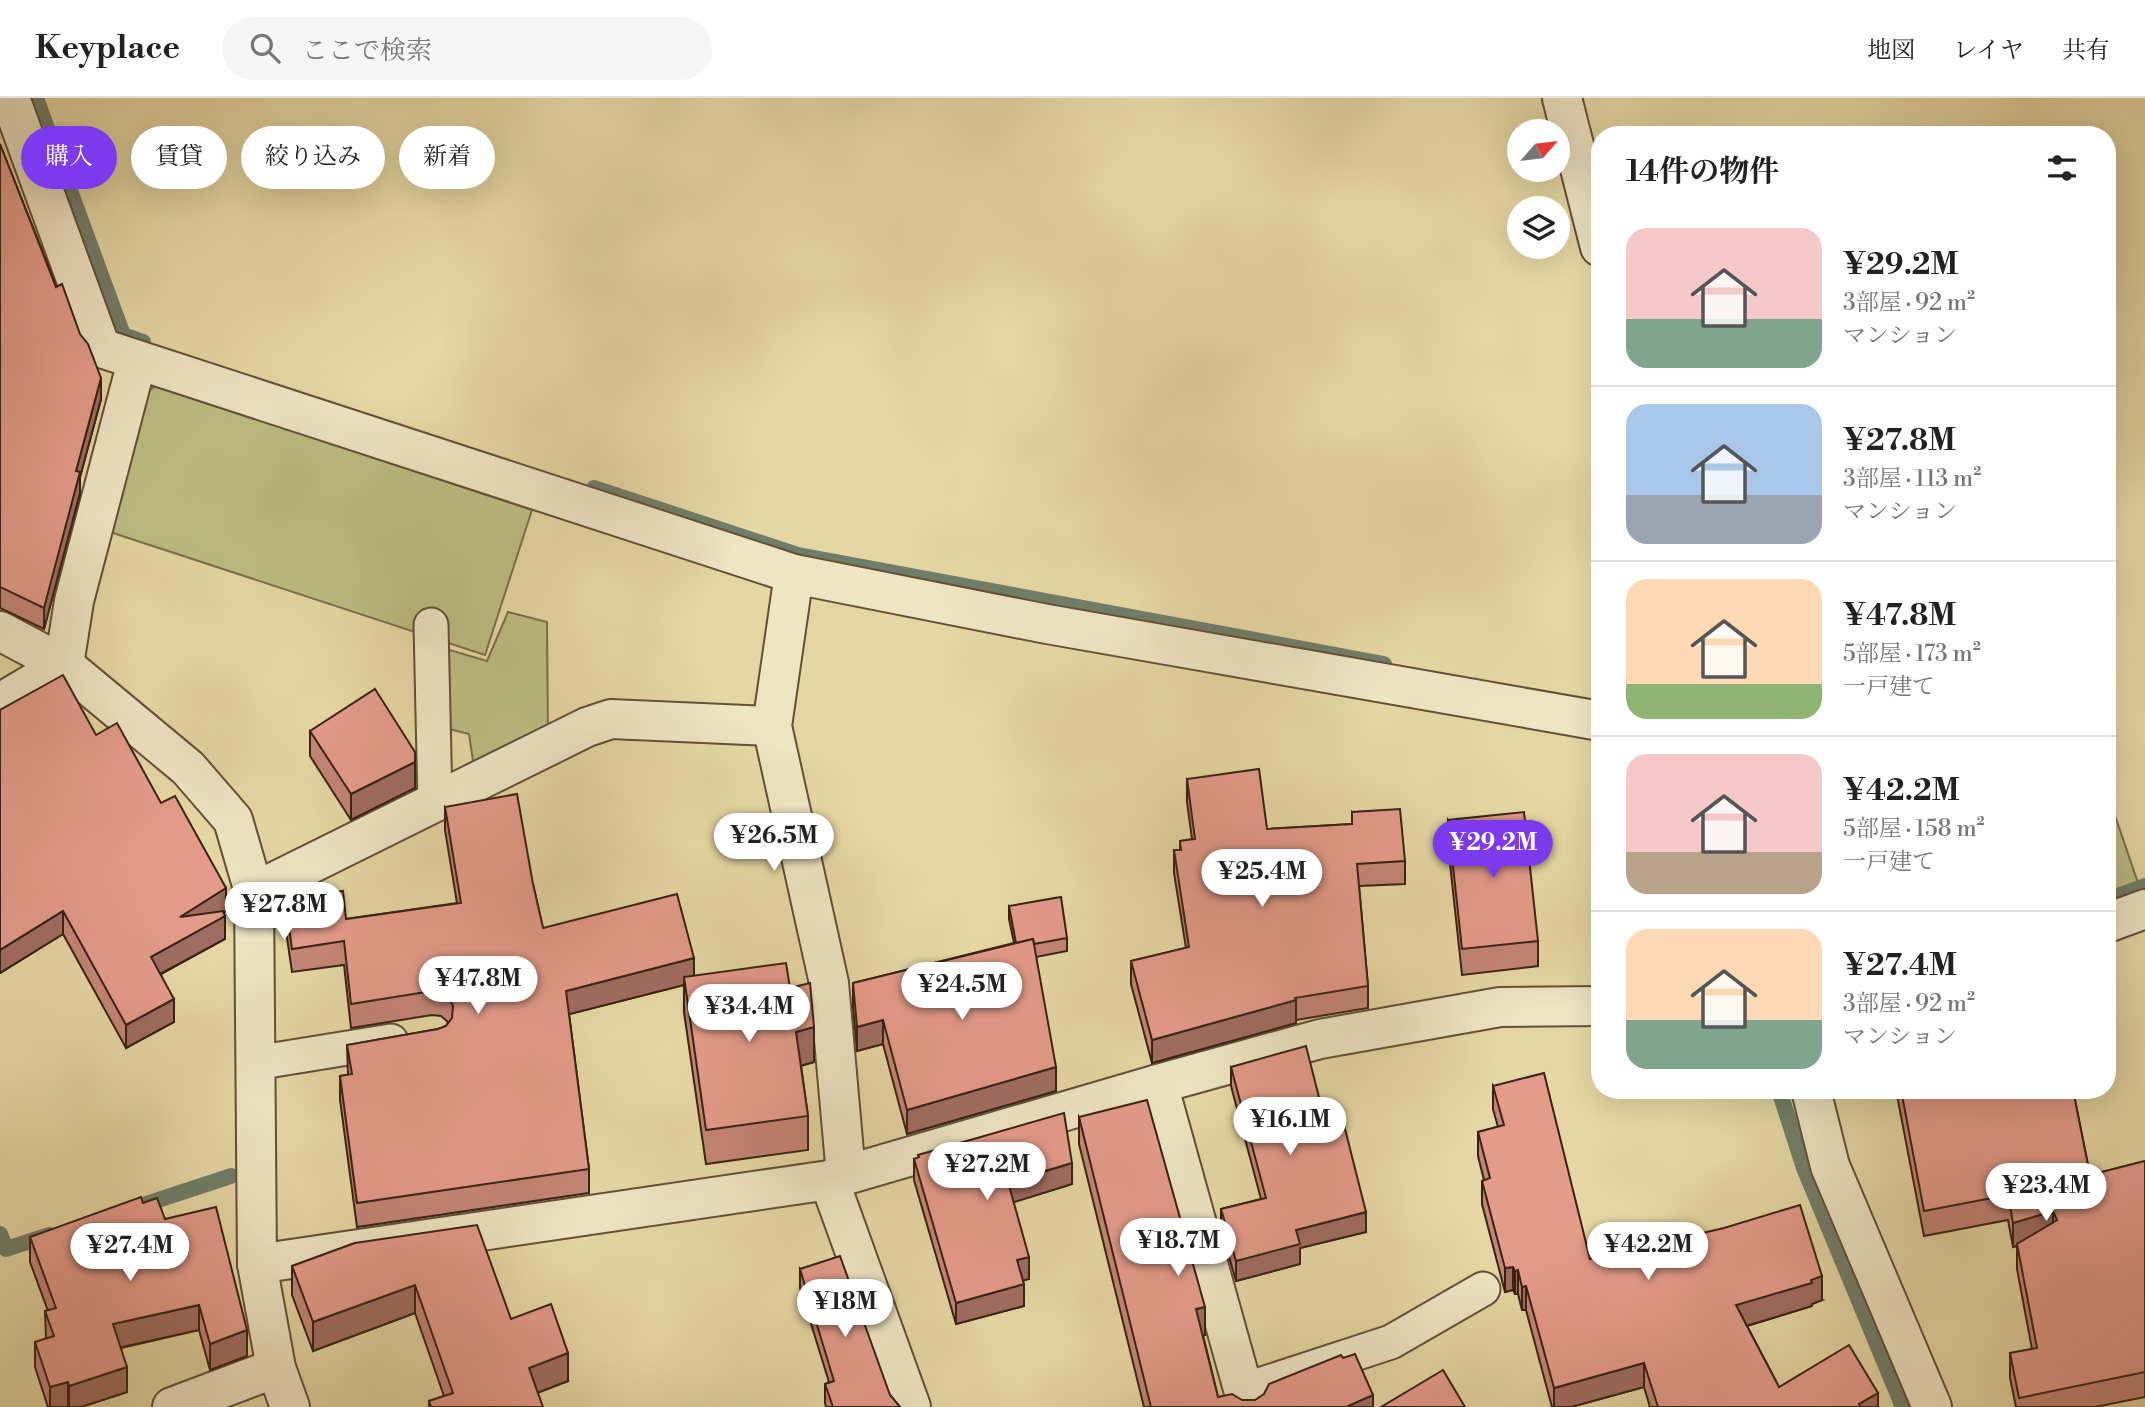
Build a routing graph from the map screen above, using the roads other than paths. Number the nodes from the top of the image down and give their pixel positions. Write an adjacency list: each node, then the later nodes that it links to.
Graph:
1 (10, 98): 4 (street)
2 (1562, 98): 3 (street)
3 (1591, 212)
4 (137, 361): 5 (street); 8 (street)
5 (794, 574): 10 (street); 11 (street)
6 (431, 625): 12 (lane)
7 (0, 631): 8 (street)
8 (64, 665): 9 (street); 13 (street)
9 (0, 703)
10 (1591, 719)
11 (772, 726): 12 (street); 21 (street)
12 (435, 802): 13 (street)
13 (254, 892): 18 (street)
14 (2145, 909): 15 (street)
15 (2116, 920)
16 (1591, 1006): 19 (street)
17 (421, 1036): 18 (lane)
18 (255, 1063): 22 (street)
19 (1158, 1084): 21 (street); 25 (street)
20 (1813, 1099): 29 (street)
21 (837, 1177): 22 (street); 28 (street)
22 (257, 1264): 24 (street)
23 (1483, 1289): 25 (lane)
24 (276, 1368): 26 (street); 27 (street)
25 (1246, 1399)
26 (172, 1407)
27 (290, 1407)
28 (911, 1407)
29 (1932, 1407)

